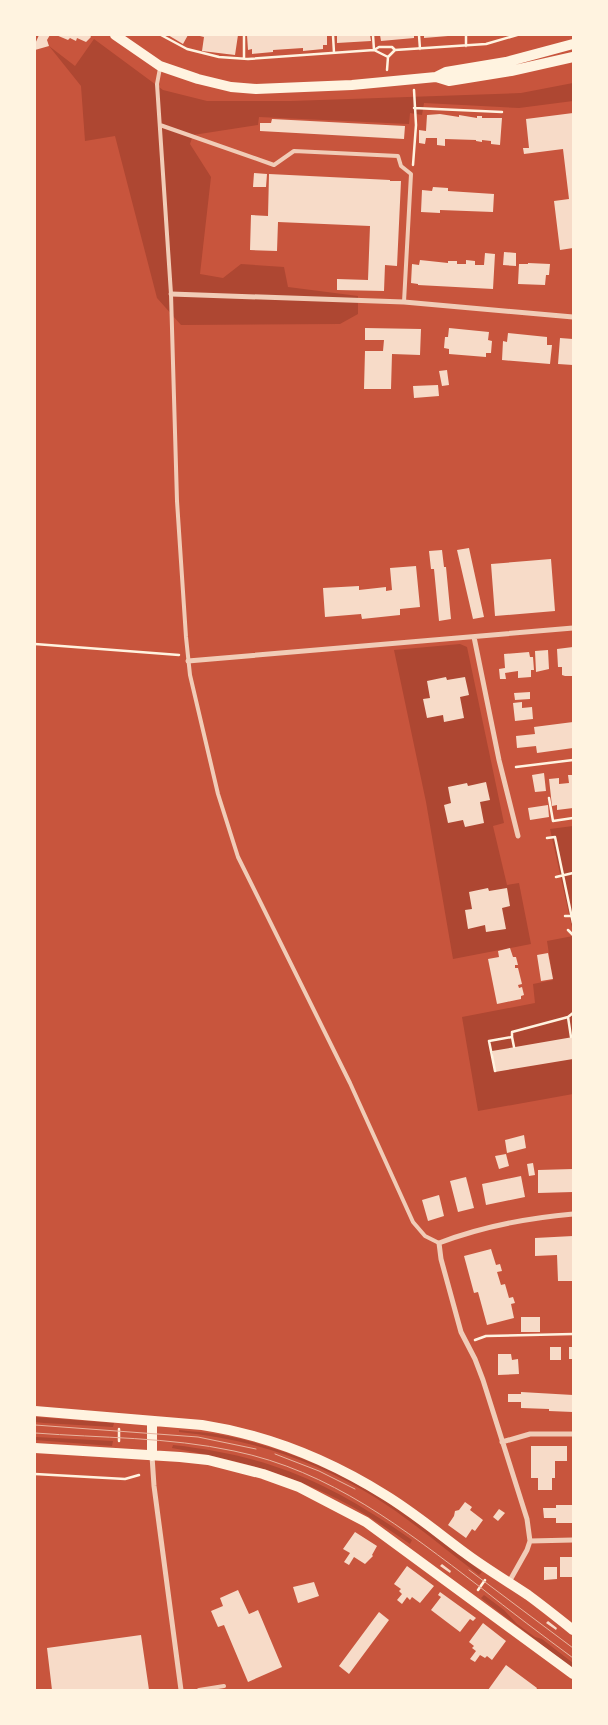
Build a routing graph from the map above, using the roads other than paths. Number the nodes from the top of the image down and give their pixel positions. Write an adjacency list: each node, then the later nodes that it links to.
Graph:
1 (114, 35): 4 (main road)
2 (124, 35): 4 (main road)
3 (573, 44): 7 (main road)
4 (141, 54): 6 (main road)
5 (573, 57): 7 (main road)
6 (160, 66): 7 (main road); 8 (lane)
7 (436, 77)
8 (160, 125): 9 (lane); 10 (lane)
9 (171, 294): 10 (street); 14 (lane)
10 (404, 302): 11 (street)
11 (573, 318)
12 (573, 628): 13 (street)
13 (474, 637): 14 (street); 15 (street)
14 (188, 661): 17 (lane)
15 (518, 836)
16 (573, 1214): 17 (street)
17 (439, 1243): 21 (street)
18 (35, 1411): 19 (main road)
19 (152, 1421): 23 (main road); 26 (main road)
20 (573, 1434): 21 (street)
21 (502, 1442): 25 (street)
22 (35, 1448): 23 (main road)
23 (152, 1456): 28 (main road); 30 (street)
24 (573, 1540): 25 (street)
25 (530, 1541): 26 (street)
26 (509, 1583): 27 (main road)
27 (573, 1630)
28 (573, 1674)
29 (224, 1686): 31 (lane)
30 (181, 1690)
31 (199, 1690)

